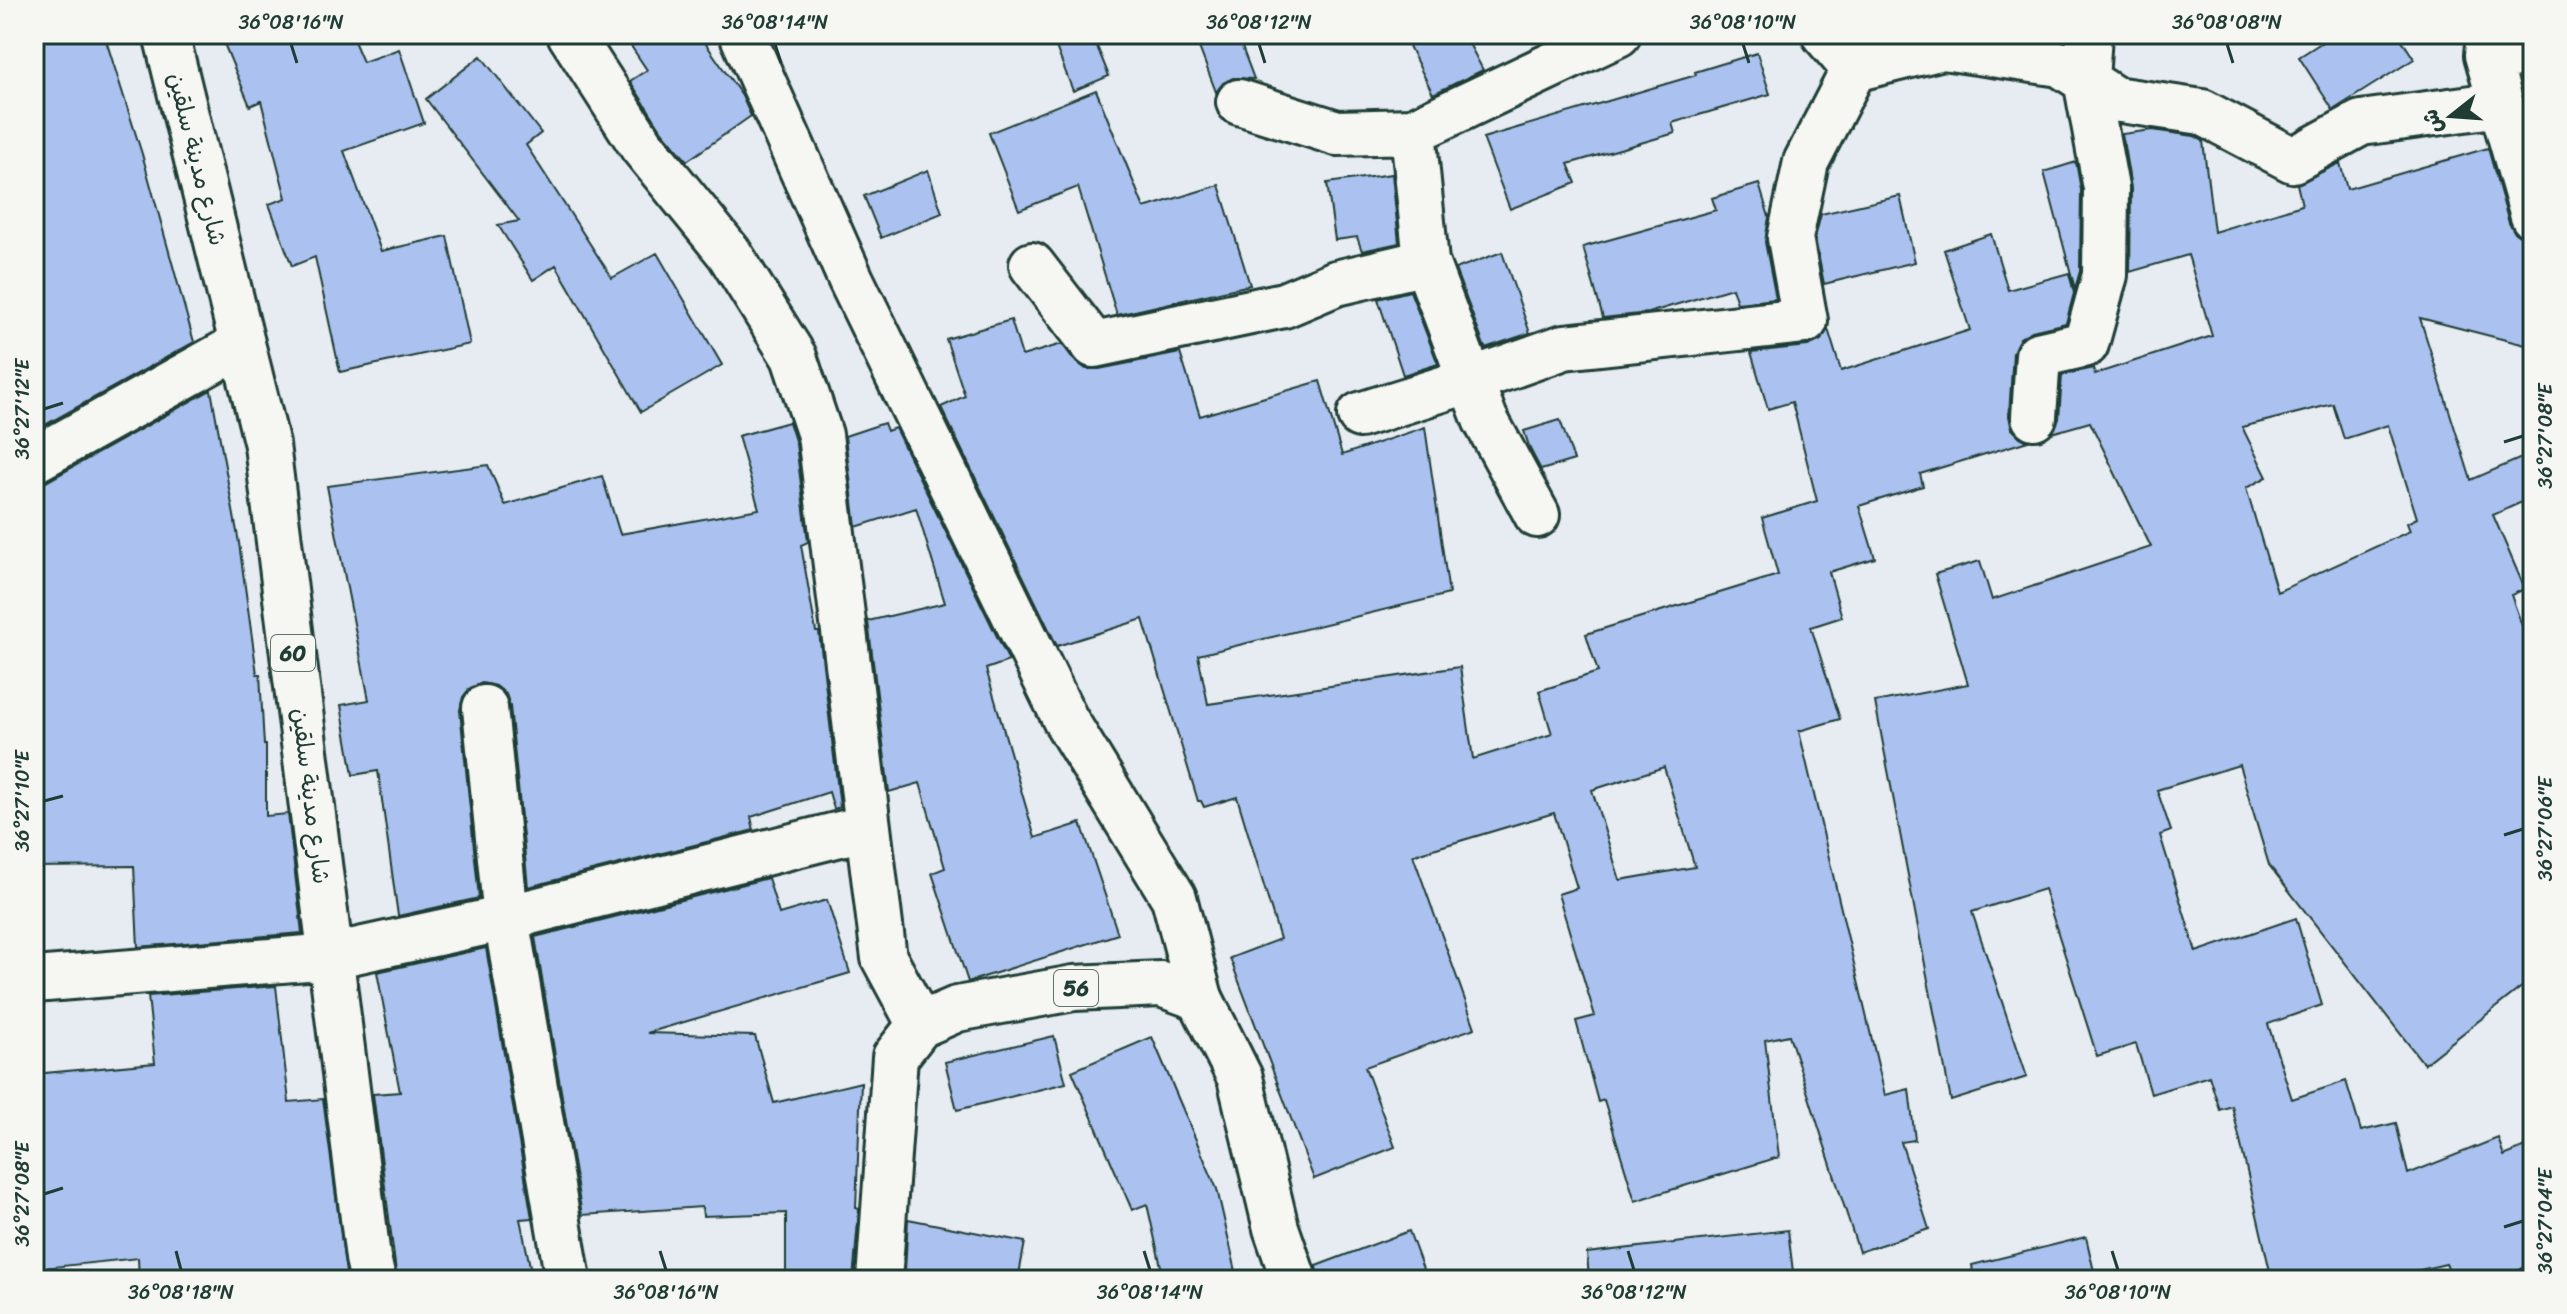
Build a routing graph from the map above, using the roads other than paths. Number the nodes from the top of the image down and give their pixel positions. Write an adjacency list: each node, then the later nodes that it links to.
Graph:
1 (166, 34): 18 (street, شارع مدينة سلقين / 60)
2 (570, 34): 25 (street)
3 (742, 34): 29 (street)
4 (1618, 34): 14 (street)
5 (1824, 34): 10 (street)
6 (2089, 34): 11 (street)
7 (1944, 40): 10 (street); 11 (street)
8 (2488, 44): 9 (street); 13 (street)
9 (2533, 54)
10 (1854, 69): 19 (street)
11 (2086, 80): 13 (street); 21 (street)
12 (1239, 102): 14 (street)
13 (2501, 104): 15 (street)
14 (1413, 131): 16 (street)
15 (2533, 216)
16 (1426, 262): 17 (street); 19 (street)
17 (1032, 265)
18 (242, 344): 22 (street); 27 (street, شارع مدينة سلقين / 60)
19 (1471, 380): 20 (street); 23 (street)
20 (1360, 415)
21 (2034, 417)
22 (34, 460)
23 (1537, 515)
24 (485, 708): 26 (street)
25 (868, 827): 26 (street); 30 (street)
26 (506, 918): 27 (street); 32 (street)
27 (332, 956): 28 (street); 31 (street, شارع مدينة سلقين / 60)
28 (34, 980)
29 (1200, 998): 30 (street, 56); 34 (street)
30 (920, 1025): 33 (street, 56)
31 (373, 1280)
32 (568, 1280)
33 (879, 1280)
34 (1294, 1280)

